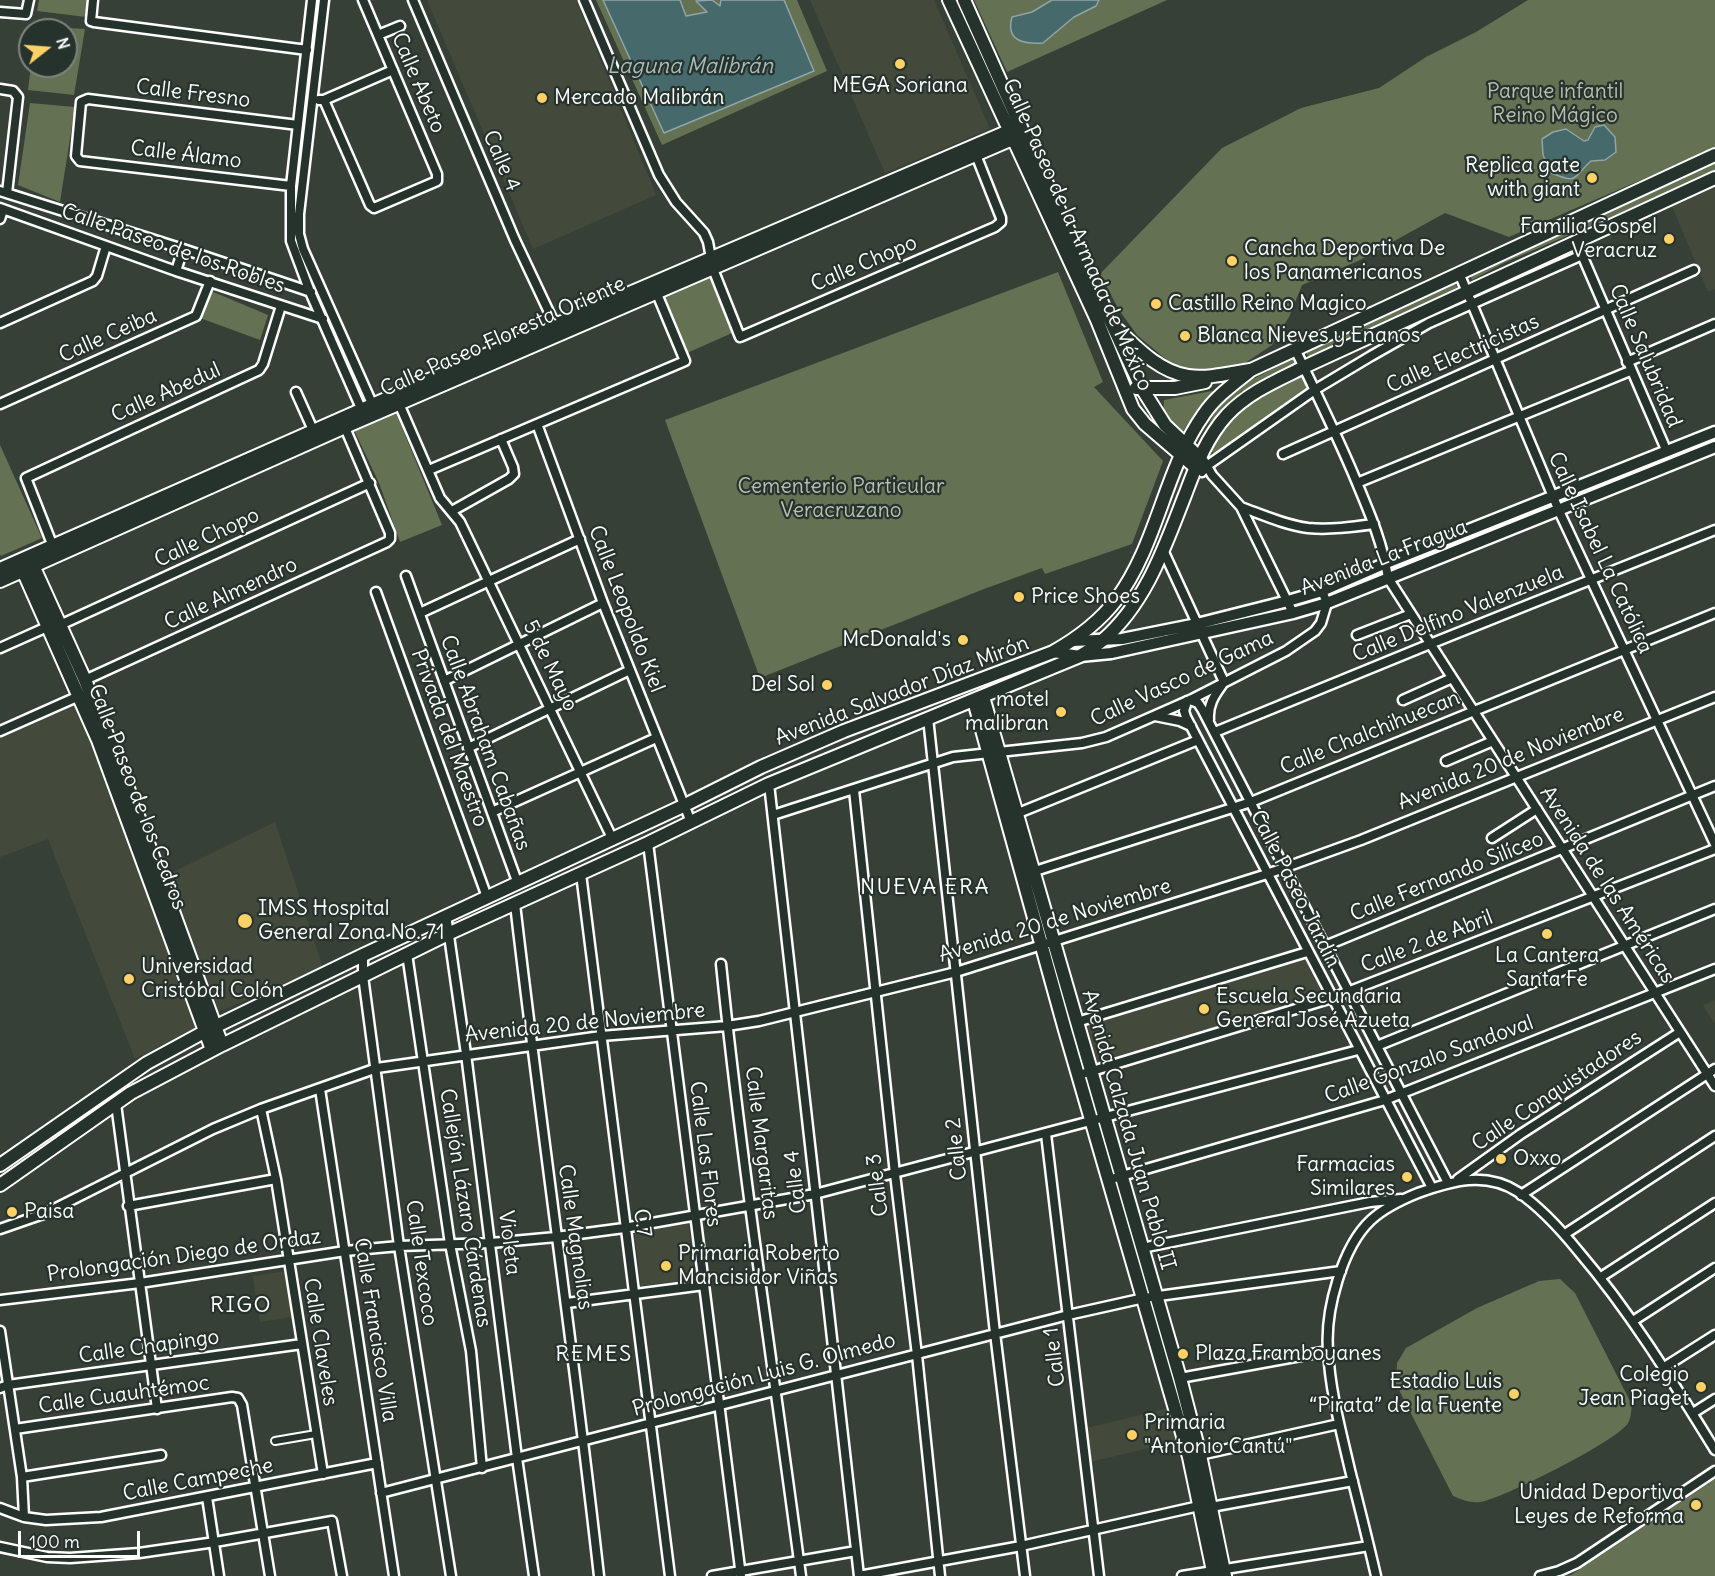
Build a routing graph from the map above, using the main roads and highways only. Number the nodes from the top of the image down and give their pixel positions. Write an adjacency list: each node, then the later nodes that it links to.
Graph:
1 (949, 0): 4 (main road, Calle Paseo de la Armada de México)
2 (964, 0): 3 (main road, Calle Paseo de la Armada de México)
3 (980, 35): 4 (main road); 5 (main road, Calle Paseo de la Armada de México)
4 (968, 41): 6 (main road, Calle Paseo de la Armada de México)
5 (1000, 79): 6 (main road); 7 (main road, Calle Paseo de la Armada de México)
6 (988, 85): 7 (main road, Calle Paseo de la Armada de México)
7 (1016, 133): 10 (main road, Calle Paseo Floresta Oriente); 10 (main road, Calle Paseo Floresta Oriente); 11 (main road, Calle Paseo de la Armada de México); 15 (main road, Calle Paseo de la Armada de México)
8 (1715, 155): 12 (main road, Avenida Salvador Díaz Mirón)
9 (1715, 178): 18 (main road, Avenida Salvador Díaz Mirón)
10 (712, 264): 16 (main road, Calle Paseo Floresta Oriente)
11 (1113, 326): 13 (main road); 14 (main road, Calle Paseo de la Armada de México)
12 (1251, 370): 13 (main road); 17 (main road, Avenida Salvador Díaz Mirón)
13 (1231, 373): 14 (main road)
14 (1141, 387): 15 (main road); 17 (main road, Calle Paseo de la Armada de México)
15 (1125, 390): 17 (main road, Calle Paseo de la Armada de México)
16 (343, 422): 19 (main road, Calle Paseo Floresta Oriente); 19 (main road, Calle Paseo Floresta Oriente)
17 (1183, 450): 18 (main road, Calle Paseo de la Armada de México); 24 (main road, Avenida Salvador Díaz Mirón)
18 (1201, 465): 23 (main road, Avenida Salvador Díaz Mirón)
19 (162, 502): 20 (main road, Calle Paseo Floresta Oriente)
20 (26, 563): 21 (main road, Calle Paseo Floresta Oriente); 22 (main road, Calle Paseo de los Cedros)
21 (1, 576)
22 (66, 652): 27 (main road, Calle Paseo de los Cedros); 27 (main road, Calle Paseo de los Cedros)
23 (978, 699): 25 (main road, Avenida Calzada Juan Pablo II); 26 (main road, Avenida Salvador Díaz Mirón)
24 (836, 735): 26 (main road); 28 (main road, Avenida Salvador Díaz Mirón)
25 (992, 751): 31 (main road, Avenida Calzada Juan Pablo II); 31 (main road, Avenida Calzada Juan Pablo II)
26 (815, 765): 29 (main road, Avenida Salvador Díaz Mirón)
27 (160, 892): 28 (main road, Calle Paseo de los Cedros)
28 (209, 1030): 29 (main road, Calle Paseo de los Cedros); 30 (main road, Avenida Salvador Díaz Mirón)
29 (217, 1048): 32 (main road, Avenida Salvador Díaz Mirón)
30 (0, 1165)
31 (1114, 1178): 33 (main road, Avenida Calzada Juan Pablo II); 33 (main road, Avenida Calzada Juan Pablo II)
32 (0, 1185)
33 (1150, 1297): 34 (main road, Avenida Calzada Juan Pablo II); 34 (main road, Avenida Calzada Juan Pablo II)
34 (1205, 1507): 35 (main road, Avenida Calzada Juan Pablo II)
35 (1219, 1573)

